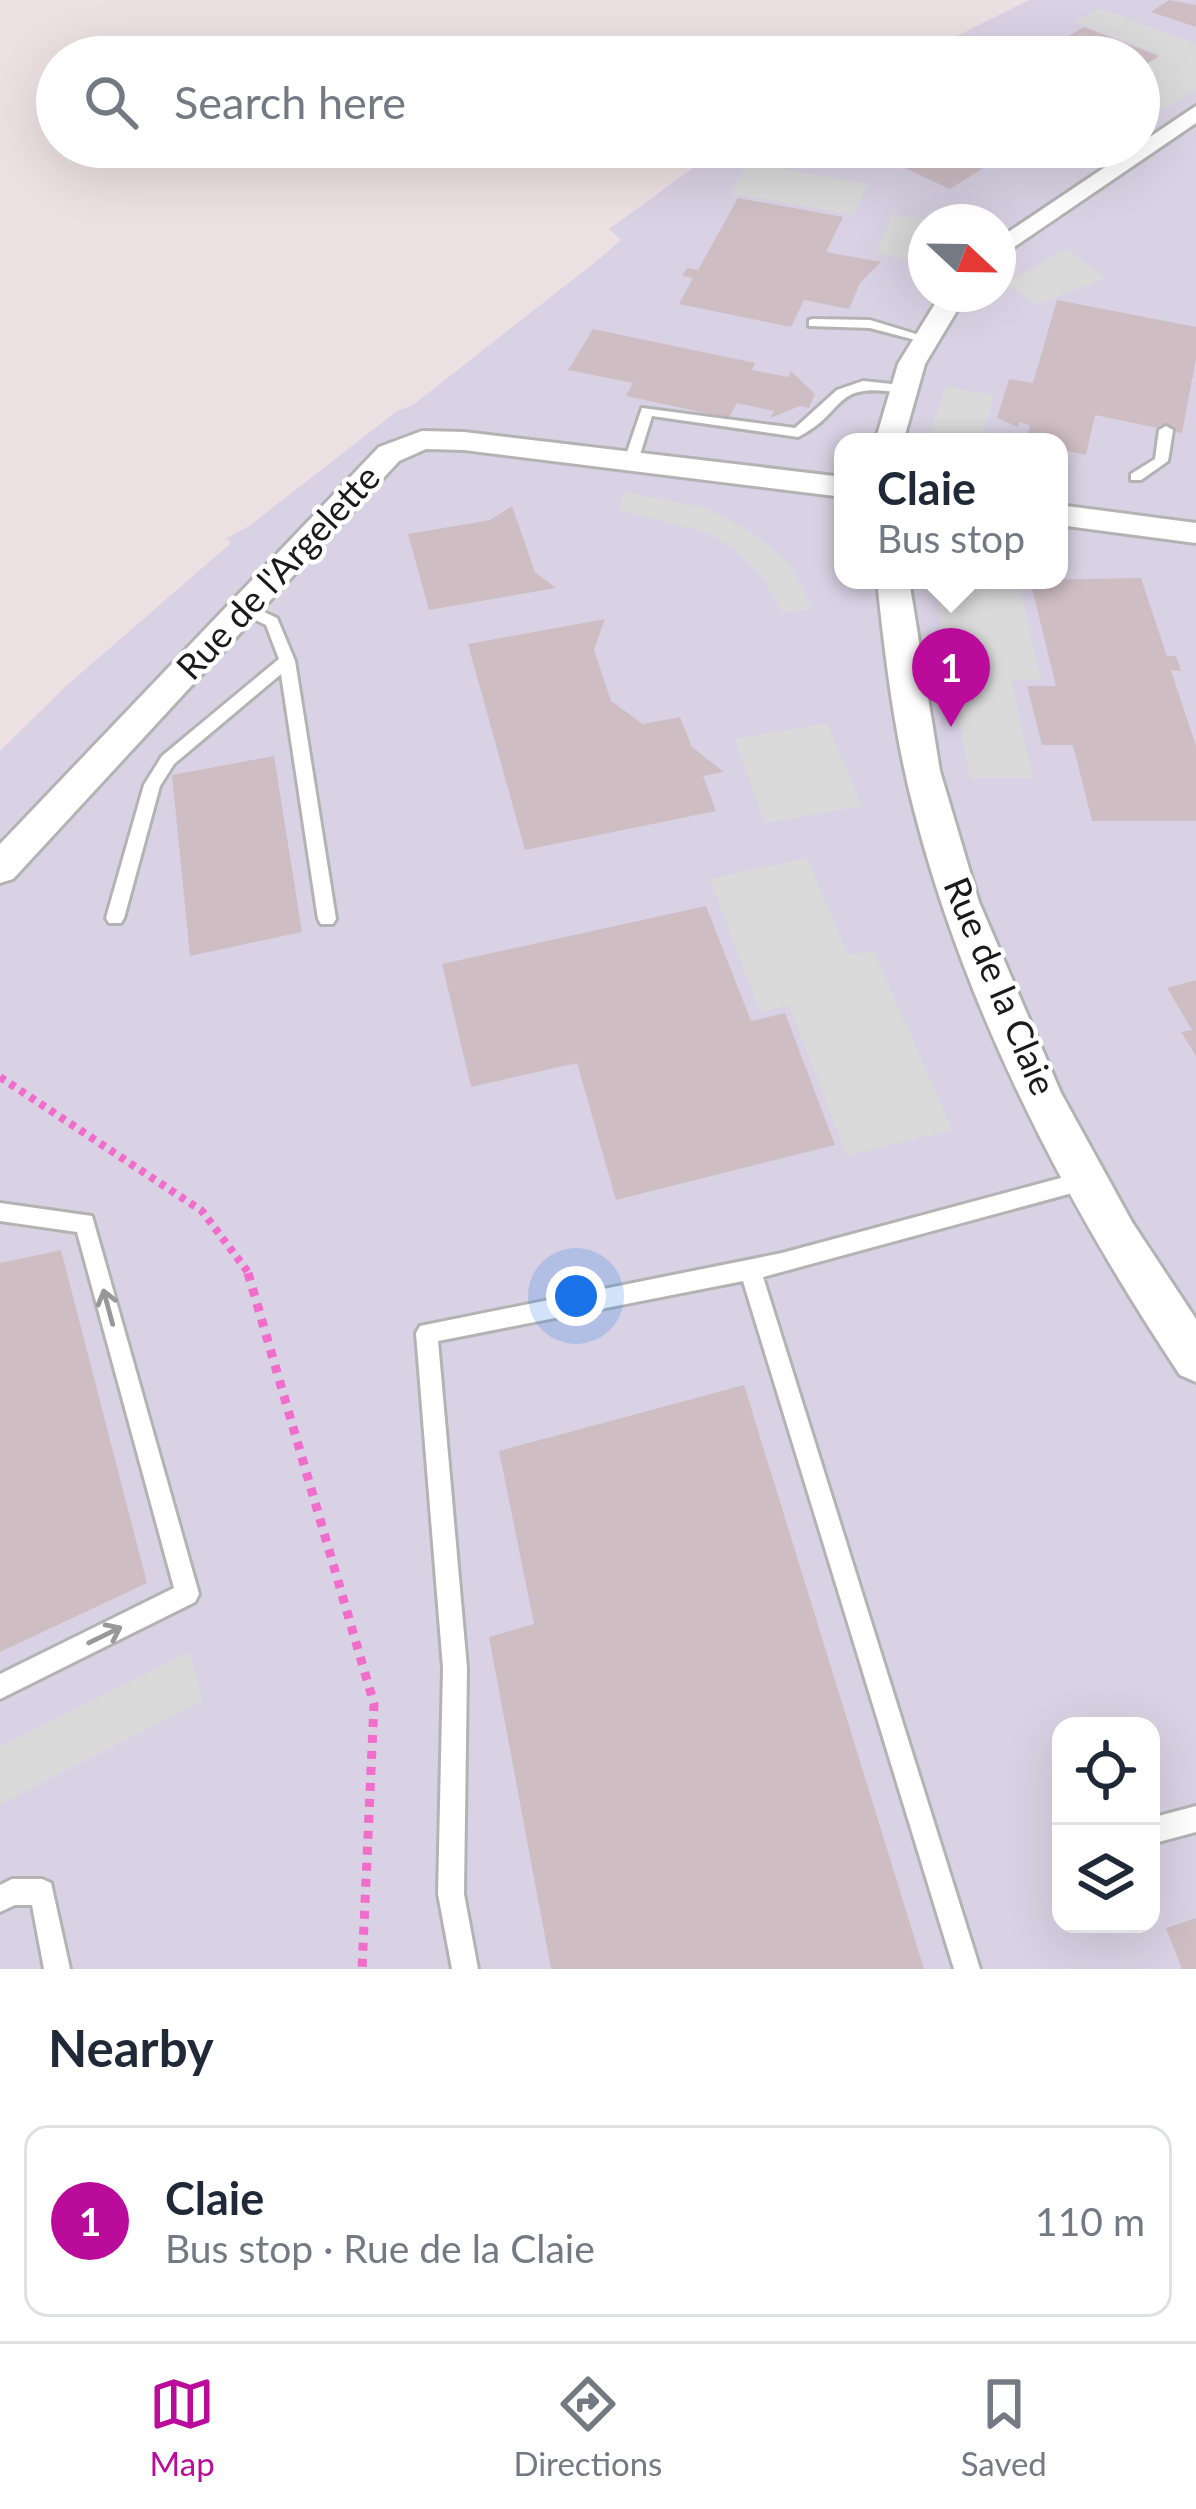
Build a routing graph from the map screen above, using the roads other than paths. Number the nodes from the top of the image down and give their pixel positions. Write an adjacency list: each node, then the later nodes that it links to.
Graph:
1 (1196, 113): 2 (street)
2 (1160, 138)
3 (1117, 168): 4 (street)
4 (1016, 238)
5 (941, 312): 7 (street)
6 (812, 323): 7 (lane)
7 (922, 338): 8 (street)
8 (901, 388): 10 (street); 11 (lane)
9 (1166, 430): 12 (lane)
10 (891, 433)
11 (631, 461): 13 (street, Rue de l'Argelette); 17 (street, Rue de l'Argelette)
12 (1136, 477)
13 (834, 486)
14 (1068, 516): 15 (street)
15 (1196, 533)
16 (894, 589): 22 (street, Rue de la Claie)
17 (244, 608): 18 (lane); 19 (street, Rue de l'Argelette)
18 (287, 661): 20 (lane); 21 (lane)
19 (0, 868)
20 (115, 918)
21 (326, 919)
22 (1087, 1180): 24 (lane); 25 (street, Rue de la Claie)
23 (0, 1212): 26 (lane, one-way to 23)
24 (750, 1269): 31 (lane); 32 (lane)
25 (1196, 1359)
26 (0, 1687)
27 (1196, 1819): 28 (lane)
28 (1160, 1829)
29 (0, 1899): 30 (lane)
30 (57, 1969)
31 (465, 1969)
32 (967, 1969)

